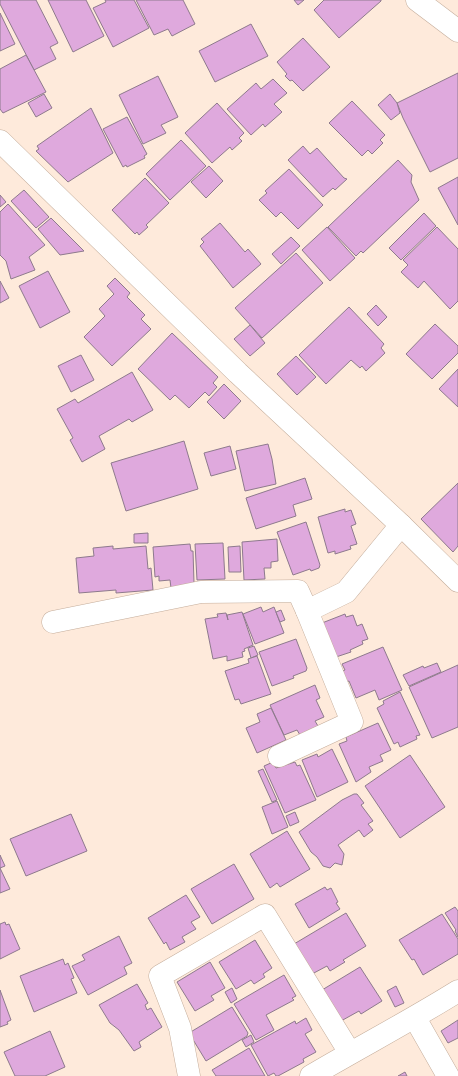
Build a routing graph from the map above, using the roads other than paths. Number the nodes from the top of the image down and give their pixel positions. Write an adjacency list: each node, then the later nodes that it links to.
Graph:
1 (417, 0): 2 (street)
2 (458, 31)
3 (1, 143): 4 (street)
4 (401, 525): 5 (street); 6 (street)
5 (458, 581)
6 (307, 611): 7 (street); 8 (street)
7 (53, 622)
8 (280, 756)
9 (458, 991): 10 (street)
10 (415, 1018): 11 (street); 14 (street)
11 (350, 1053): 12 (street); 13 (street)
12 (189, 1076)
13 (311, 1076)
14 (448, 1076)

